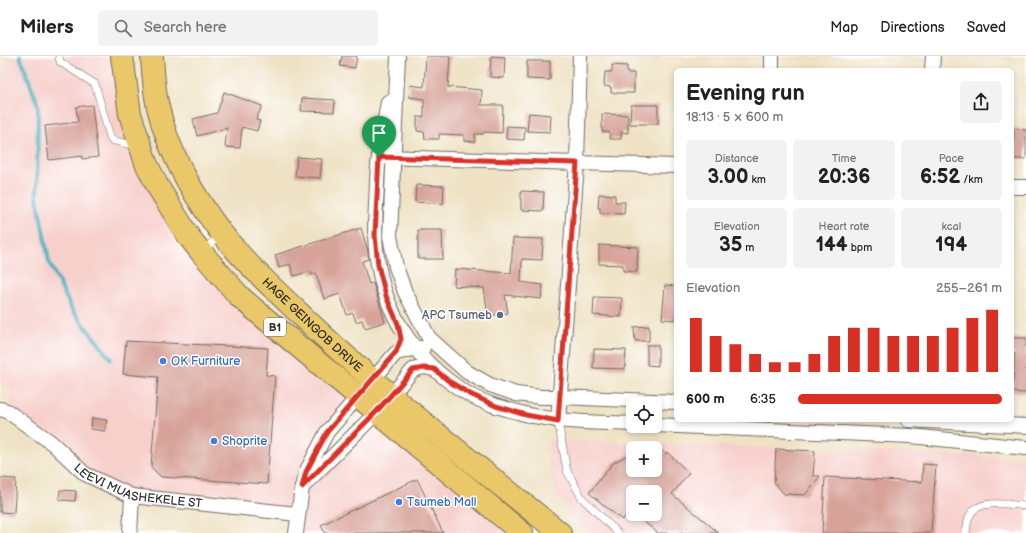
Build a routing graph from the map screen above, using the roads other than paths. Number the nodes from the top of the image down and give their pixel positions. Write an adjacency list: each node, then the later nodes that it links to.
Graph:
1 (59, 56): 10 (lane)
2 (122, 56): 10 (highway, HAGE GEINGOB DRIVE / B1)
3 (152, 56): 16 (highway, HAGE GEINGOB DRIVE / B1)
4 (397, 56): 11 (street)
5 (580, 56): 12 (street)
6 (772, 56): 8 (street)
7 (933, 56): 9 (street)
8 (772, 68)
9 (932, 68)
10 (141, 147): 17 (highway, HAGE GEINGOB DRIVE / B1)
11 (386, 157): 12 (street); 18 (street); 19 (street)
12 (577, 163): 13 (street); 26 (street)
13 (674, 166)
14 (1014, 186): 15 (street)
15 (1026, 187)
16 (222, 234): 17 (lane); 23 (highway, HAGE GEINGOB DRIVE / B1)
17 (201, 252): 25 (highway, HAGE GEINGOB DRIVE / B1)
18 (398, 324): 19 (street); 20 (street)
19 (422, 348): 20 (street); 21 (street); 22 (street); 26 (street)
20 (396, 352): 23 (street)
21 (434, 369): 22 (street); 30 (street)
22 (413, 370): 24 (street)
23 (371, 380): 24 (highway, HAGE GEINGOB DRIVE / B1); 25 (street)
24 (391, 395): 29 (street); 45 (highway, HAGE GEINGOB DRIVE / B1)
25 (358, 396): 29 (highway, HAGE GEINGOB DRIVE / B1); 38 (street)
26 (560, 397): 27 (street); 30 (street)
27 (674, 402)
28 (0, 409): 39 (street, LEEVI MUASHEKELE ST)
29 (376, 412): 38 (street); 44 (highway, HAGE GEINGOB DRIVE / B1)
30 (558, 421): 33 (street); 46 (lane)
31 (912, 422): 36 (street)
32 (950, 422): 35 (street)
33 (626, 424)
34 (662, 425): 36 (street)
35 (1026, 426)
36 (910, 436): 37 (street)
37 (1026, 448)
38 (302, 487): 41 (street)
39 (132, 496): 41 (street, LEEVI MUASHEKELE ST); 42 (street)
40 (1026, 506): 47 (lane)
41 (298, 514): 43 (street)
42 (130, 533)
43 (296, 533)
44 (522, 533)
45 (560, 533)
46 (618, 533)
47 (966, 533)

